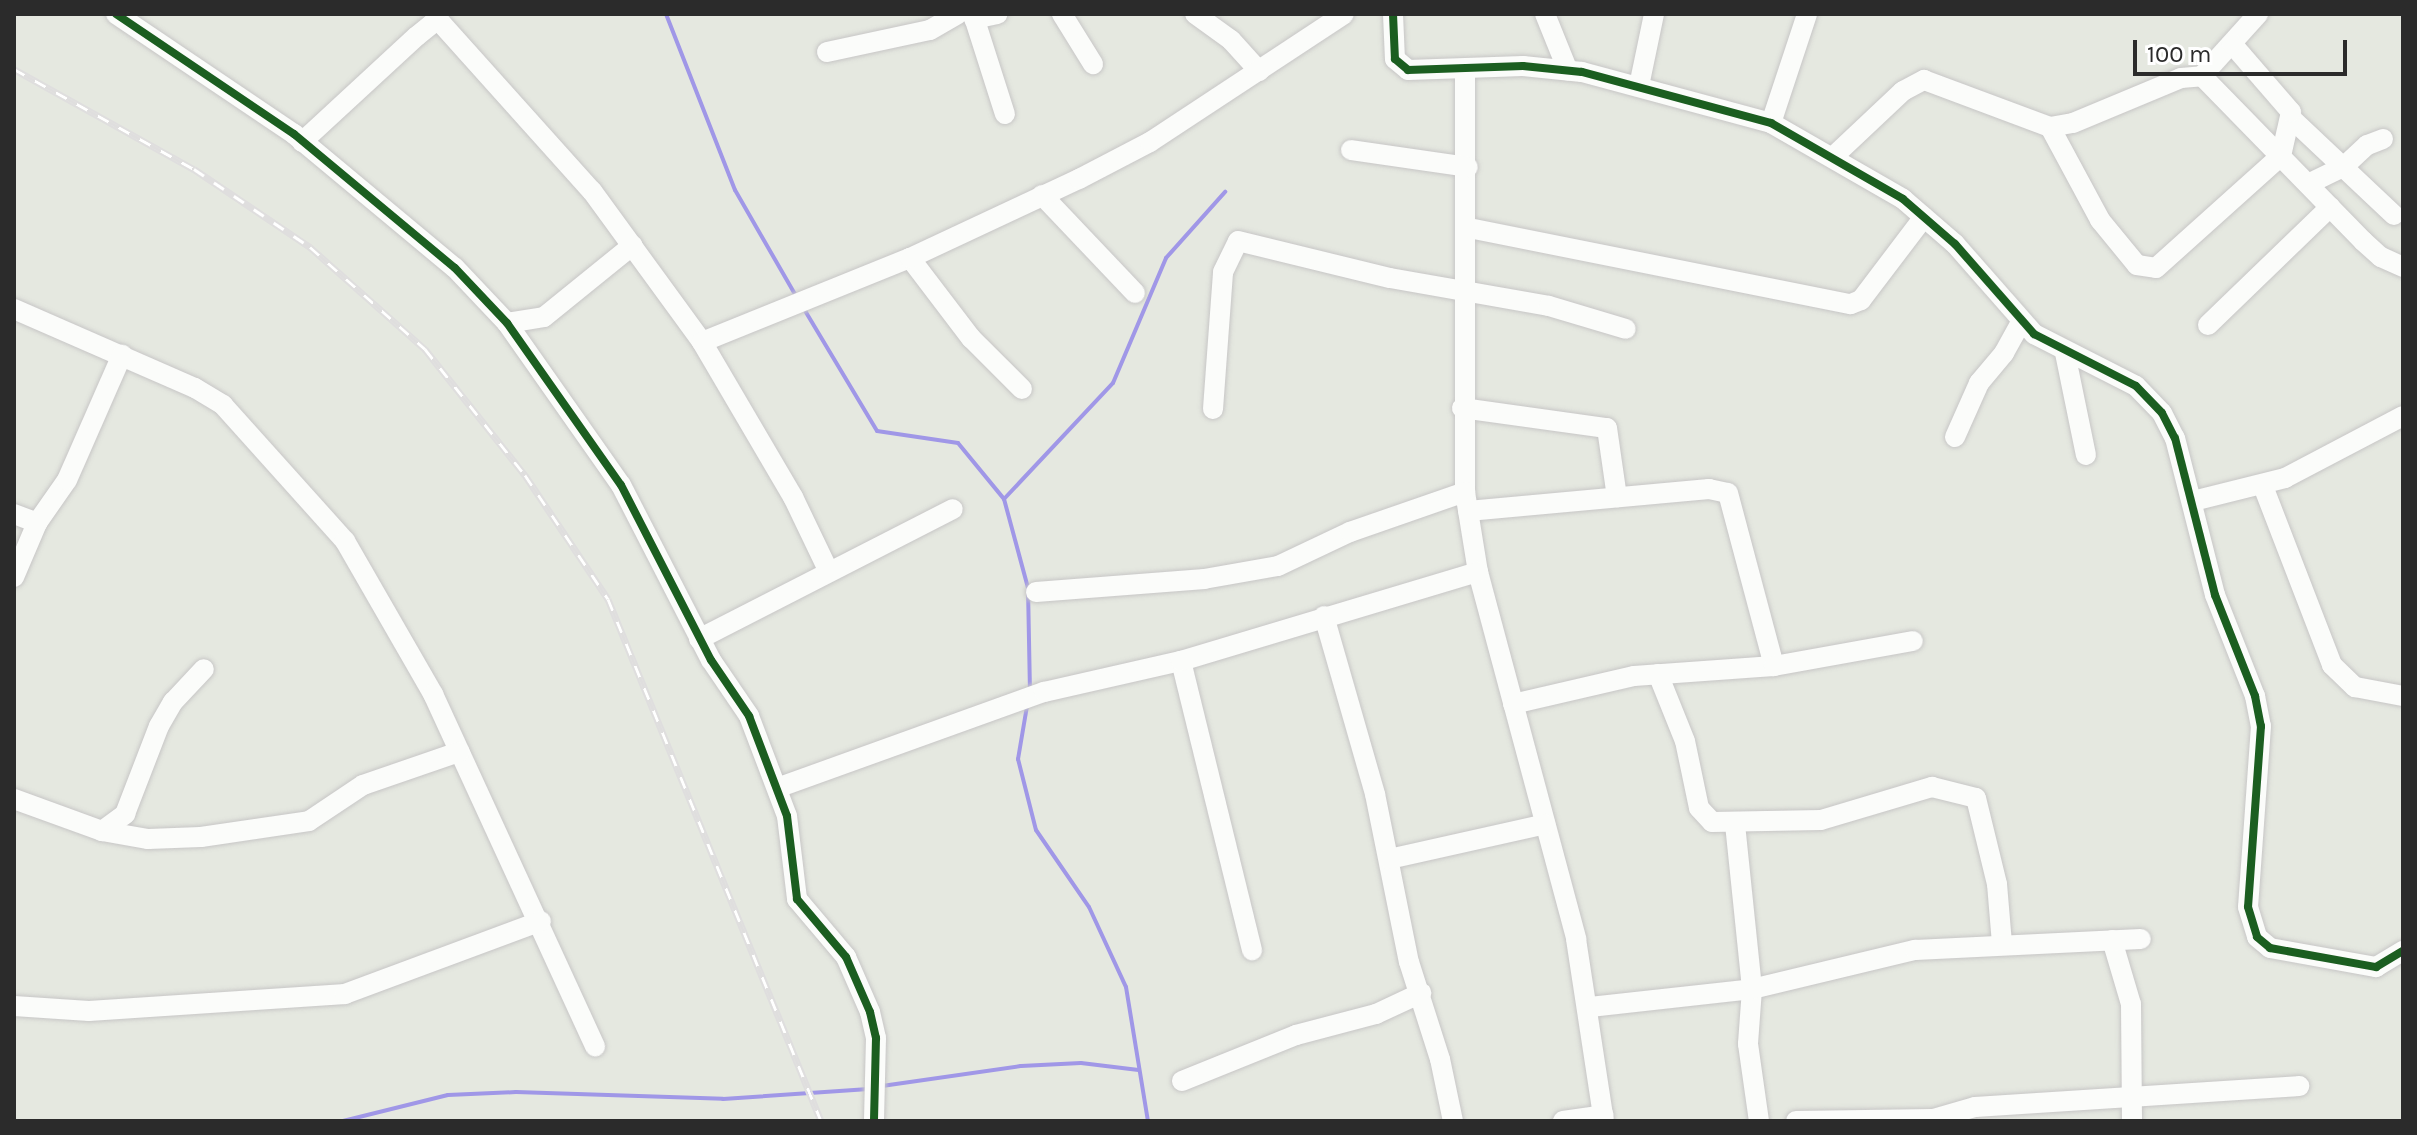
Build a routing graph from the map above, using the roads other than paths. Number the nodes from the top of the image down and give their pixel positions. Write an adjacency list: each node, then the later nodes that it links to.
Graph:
1 (997, 14): 9 (street)
2 (1062, 14): 14 (street)
3 (1195, 14): 17 (street)
4 (1344, 14): 17 (street)
5 (1393, 14): 16 (street)
6 (1654, 14): 20 (street)
7 (1807, 14): 23 (street)
8 (124, 16): 26 (street)
9 (968, 16): 13 (street); 21 (street)
10 (2250, 17): 12 (street)
11 (1546, 19): 15 (street); 18 (street)
12 (2232, 44): 19 (street); 22 (street)
13 (827, 52)
14 (1093, 64)
15 (1531, 67): 16 (street); 18 (street)
16 (1465, 69): 30 (street)
17 (1259, 71): 34 (street)
18 (1568, 71): 20 (street)
19 (2202, 76): 24 (street); 29 (street)
20 (1639, 86): 23 (street)
21 (1005, 114)
22 (2292, 119): 29 (street); 31 (street)
23 (1771, 123): 28 (street)
24 (2050, 127): 28 (street); 29 (street)
25 (2383, 139): 31 (street)
26 (302, 142): 40 (street); 47 (street)
27 (1351, 150): 30 (street)
28 (1835, 155): 37 (street)
29 (2281, 156): 32 (street)
30 (1468, 167): 39 (street)
31 (2343, 167): 32 (street); 33 (street)
32 (2308, 184): 35 (street)
33 (2364, 192): 36 (street); 38 (street)
34 (1042, 195): 41 (street); 43 (street)
35 (2330, 207): 38 (street); 48 (street)
36 (2394, 215)
37 (1924, 217): 39 (street); 46 (street)
38 (2346, 224): 42 (street)
39 (1469, 228): 44 (street)
40 (633, 245): 47 (street); 50 (street)
41 (910, 258): 50 (street); 53 (street)
42 (2403, 267)
43 (1135, 293)
44 (1468, 294): 49 (street); 54 (street); 55 (street)
45 (14, 309): 52 (street)
46 (2021, 322): 51 (street); 57 (street)
47 (507, 323): 71 (street)
48 (2208, 325)
49 (1626, 329)
50 (702, 342): 66 (street)
51 (2065, 353): 58 (street); 61 (street)
52 (122, 355): 65 (street); 79 (street)
53 (1022, 389)
54 (1462, 408): 60 (street); 62 (street)
55 (1213, 409)
56 (2403, 416): 59 (street)
57 (1955, 437)
58 (2086, 455)
59 (2263, 486): 61 (street); 77 (street)
60 (1617, 497): 62 (street); 74 (street)
61 (2193, 501): 91 (street)
62 (1466, 502): 67 (street); 69 (street)
63 (953, 509): 66 (street)
64 (14, 514): 65 (street)
65 (37, 523): 68 (street)
66 (828, 570): 71 (street)
67 (1478, 572): 70 (street); 78 (street)
68 (14, 577)
69 (1036, 592)
70 (1324, 616): 73 (street); 85 (street)
71 (699, 639): 80 (street)
72 (1913, 641): 74 (street)
73 (1181, 661): 80 (street); 90 (street)
74 (1774, 666): 76 (street)
75 (204, 669): 84 (street)
76 (1658, 674): 78 (street); 83 (street)
77 (2403, 696)
78 (1513, 704): 82 (street)
79 (459, 752): 84 (street); 86 (street)
80 (777, 788): 101 (street)
81 (14, 799): 84 (street)
82 (1545, 824): 85 (street); 95 (street)
83 (1735, 824): 89 (street); 92 (street)
84 (102, 831)
85 (1389, 859): 93 (street)
86 (541, 921): 94 (street); 96 (street)
87 (2141, 939): 88 (street)
88 (2112, 940): 89 (street); 99 (street)
89 (2002, 943): 92 (street)
90 (1252, 950)
91 (2403, 951)
92 (1752, 989): 95 (street); 104 (street)
93 (1421, 993): 97 (street); 102 (street)
94 (14, 1006)
95 (1590, 1007): 100 (street)
96 (595, 1047)
97 (1182, 1081)
98 (2299, 1086): 99 (street)
99 (2129, 1094): 105 (street); 106 (street)
100 (1604, 1118): 103 (street)
101 (874, 1121)
102 (1453, 1121)
103 (1563, 1121)
104 (1759, 1121)
105 (1796, 1121)
106 (2132, 1121)

